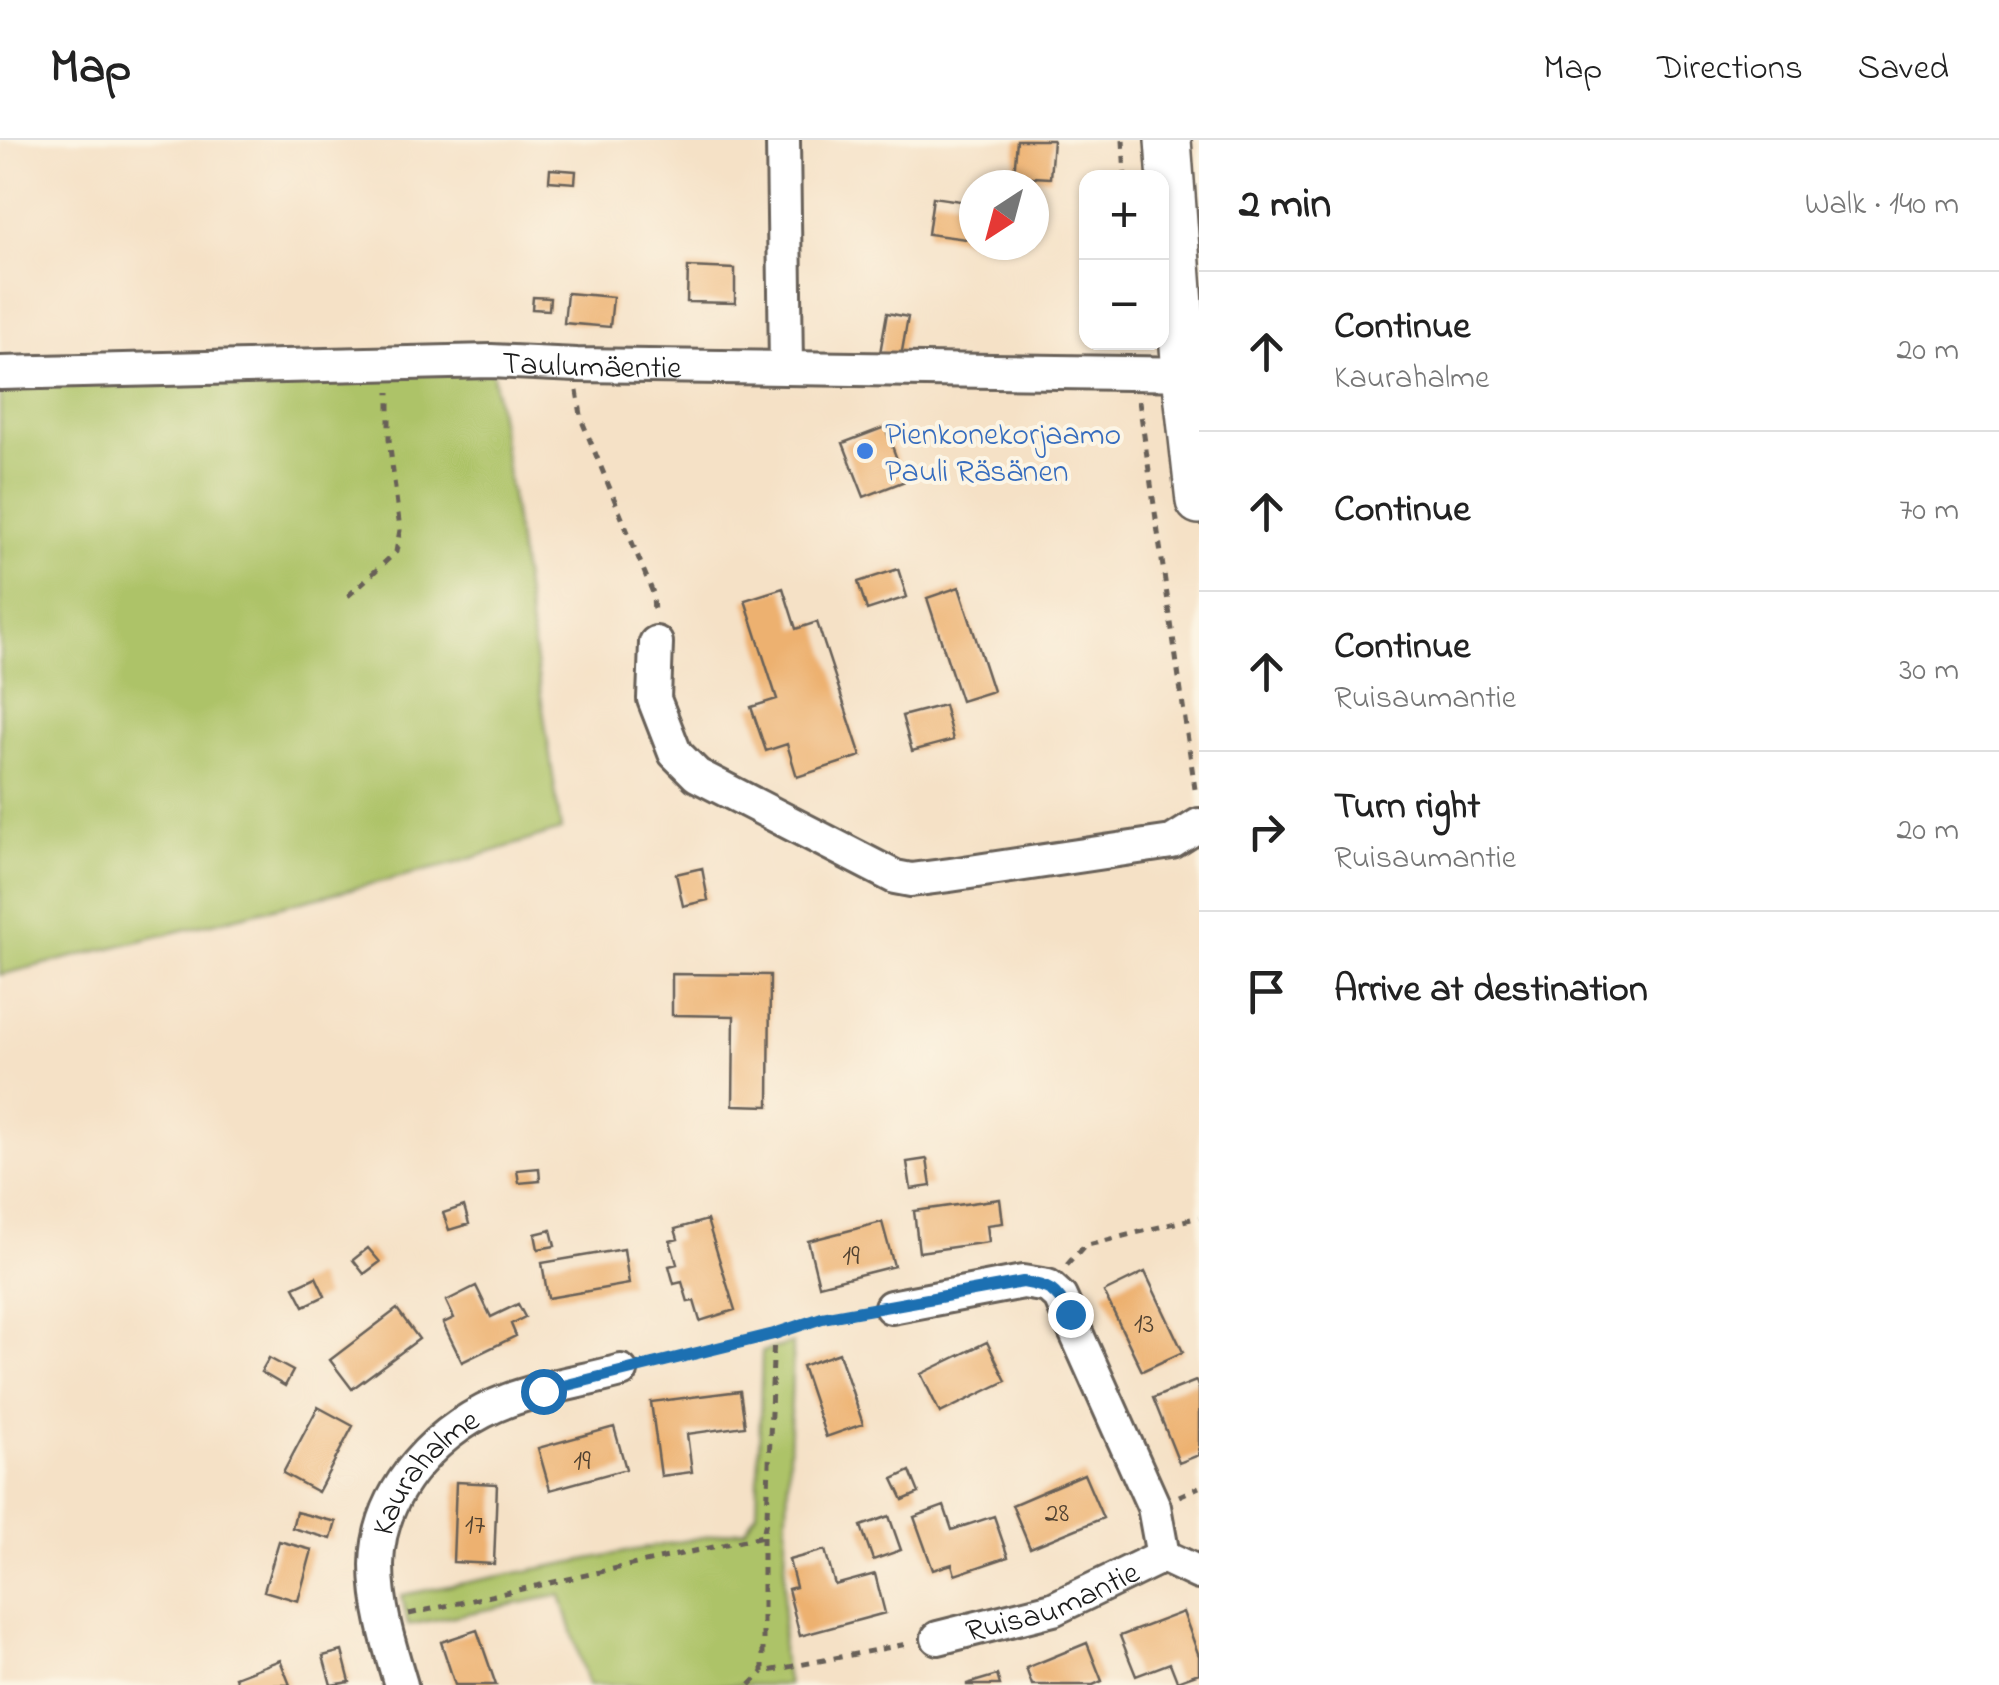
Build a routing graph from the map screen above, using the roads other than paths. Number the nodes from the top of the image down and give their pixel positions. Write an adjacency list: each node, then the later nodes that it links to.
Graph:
1 (783, 140): 3 (street)
2 (1168, 140): 5 (main road)
3 (786, 366): 4 (street, Taulumäentie); 5 (street, Taulumäentie)
4 (0, 373)
5 (1192, 374): 6 (main road)
6 (1199, 501)
7 (656, 643): 8 (street)
8 (1199, 825)
9 (891, 1308): 11 (street, Ruisaumantie)
10 (621, 1371): 14 (street, Kaurahalme)
11 (1163, 1556): 12 (street, Ruisaumantie); 13 (street, Ruisaumantie)
12 (1199, 1573)
13 (938, 1638)
14 (401, 1685)

